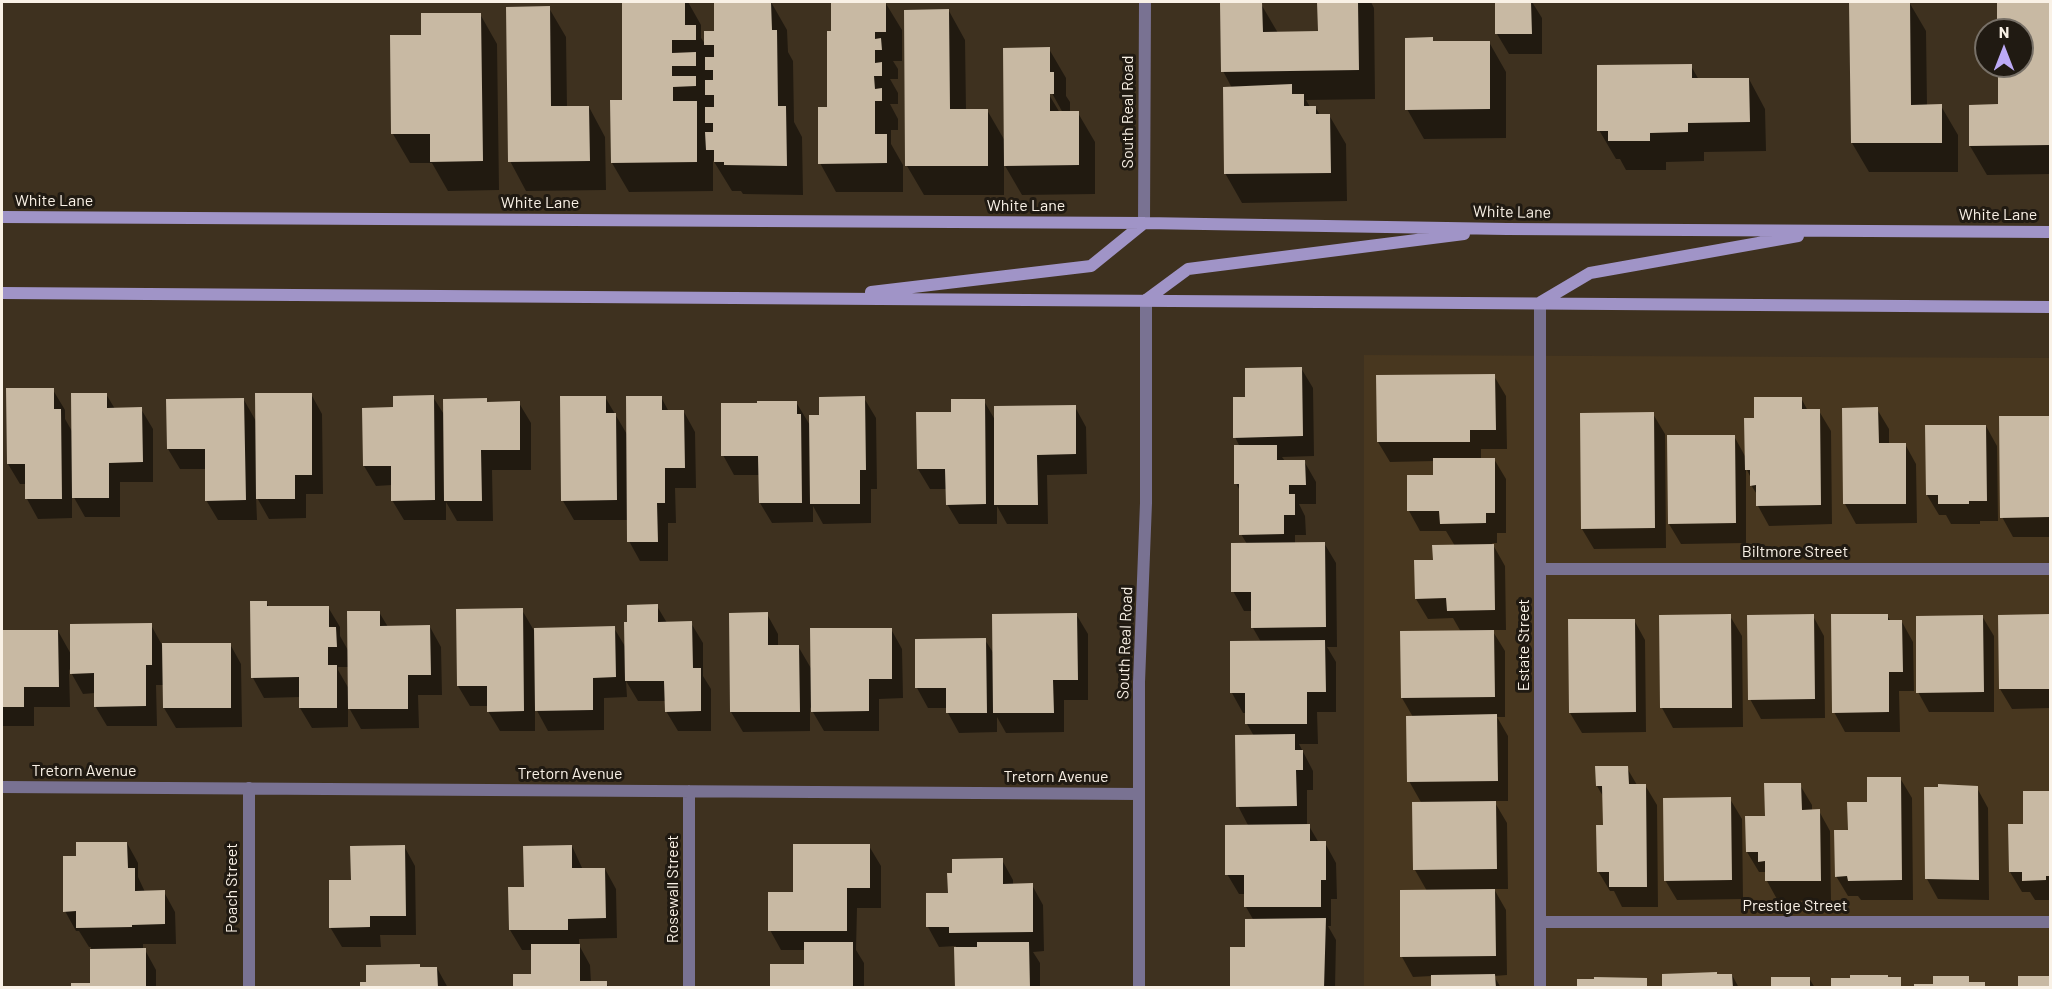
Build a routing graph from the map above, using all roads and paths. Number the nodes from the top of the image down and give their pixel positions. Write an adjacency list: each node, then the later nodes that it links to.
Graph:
1 (1145, 2): 3 (street, South Real Road)
2 (2, 217): 3 (main road, White Lane)
3 (1144, 223): 4 (main road, White Lane); 8 (main road)
4 (1507, 229): 5 (main road, White Lane); 9 (main road)
5 (1828, 231): 6 (main road, White Lane); 10 (main road)
6 (2050, 232)
7 (2, 293): 8 (main road)
8 (819, 298): 9 (main road)
9 (1146, 300): 10 (main road); 17 (street, South Real Road)
10 (1540, 303): 11 (main road); 12 (street, Estate Street)
11 (2050, 307)
12 (1540, 569): 13 (street, Biltmore Street); 18 (street, Estate Street)
13 (2050, 569)
14 (2, 787): 15 (street, Tretorn Avenue)
15 (249, 788): 16 (street, Tretorn Avenue); 20 (street, Poach Street)
16 (689, 791): 17 (street, Tretorn Avenue); 21 (street, Rosewall Street)
17 (1139, 794): 22 (street, South Real Road)
18 (1540, 922): 19 (street, Prestige Street); 23 (street, Estate Street)
19 (2050, 922)
20 (249, 987)
21 (689, 987)
22 (1139, 987)
23 (1540, 987)

